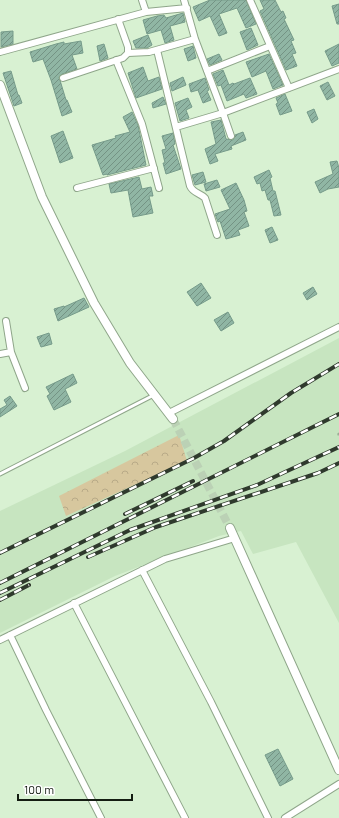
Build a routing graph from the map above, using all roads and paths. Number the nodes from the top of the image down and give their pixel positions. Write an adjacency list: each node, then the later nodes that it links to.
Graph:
1 (142, 0): 5 (street)
2 (184, 0): 4 (street)
3 (250, 0): 8 (street)
4 (186, 8): 5 (street); 7 (street)
5 (146, 12): 6 (street)
6 (118, 19): 10 (street); 11 (street)
7 (195, 39): 9 (street); 14 (street)
8 (270, 46): 14 (street); 17 (street)
9 (157, 50): 11 (street); 19 (street)
10 (0, 52)
11 (128, 53): 12 (street)
12 (116, 60): 15 (street); 21 (street)
13 (339, 69): 17 (street)
14 (208, 71): 18 (street)
15 (63, 78)
16 (0, 85): 30 (street)
17 (289, 88): 18 (street)
18 (223, 112): 19 (street); 20 (street)
19 (176, 127): 24 (street)
20 (231, 136)
21 (154, 168): 22 (street); 23 (street)
22 (76, 188)
23 (159, 188)
24 (218, 235)
25 (6, 321): 27 (street)
26 (339, 327): 31 (street)
27 (11, 352): 28 (street); 29 (street)
28 (0, 354)
29 (25, 388)
30 (154, 395): 31 (street); 34 (lane)
31 (171, 416)
32 (339, 433): 33 (path)
33 (339, 437)
34 (0, 474)
35 (230, 528): 36 (street)
36 (235, 538): 37 (street); 41 (street)
37 (142, 570): 38 (street); 45 (street)
38 (74, 604): 39 (street); 44 (street)
39 (10, 635): 40 (street); 43 (street)
40 (0, 640)
41 (339, 770)
42 (339, 784): 46 (street)
43 (101, 818)
44 (185, 818)
45 (268, 818)
46 (285, 818)

